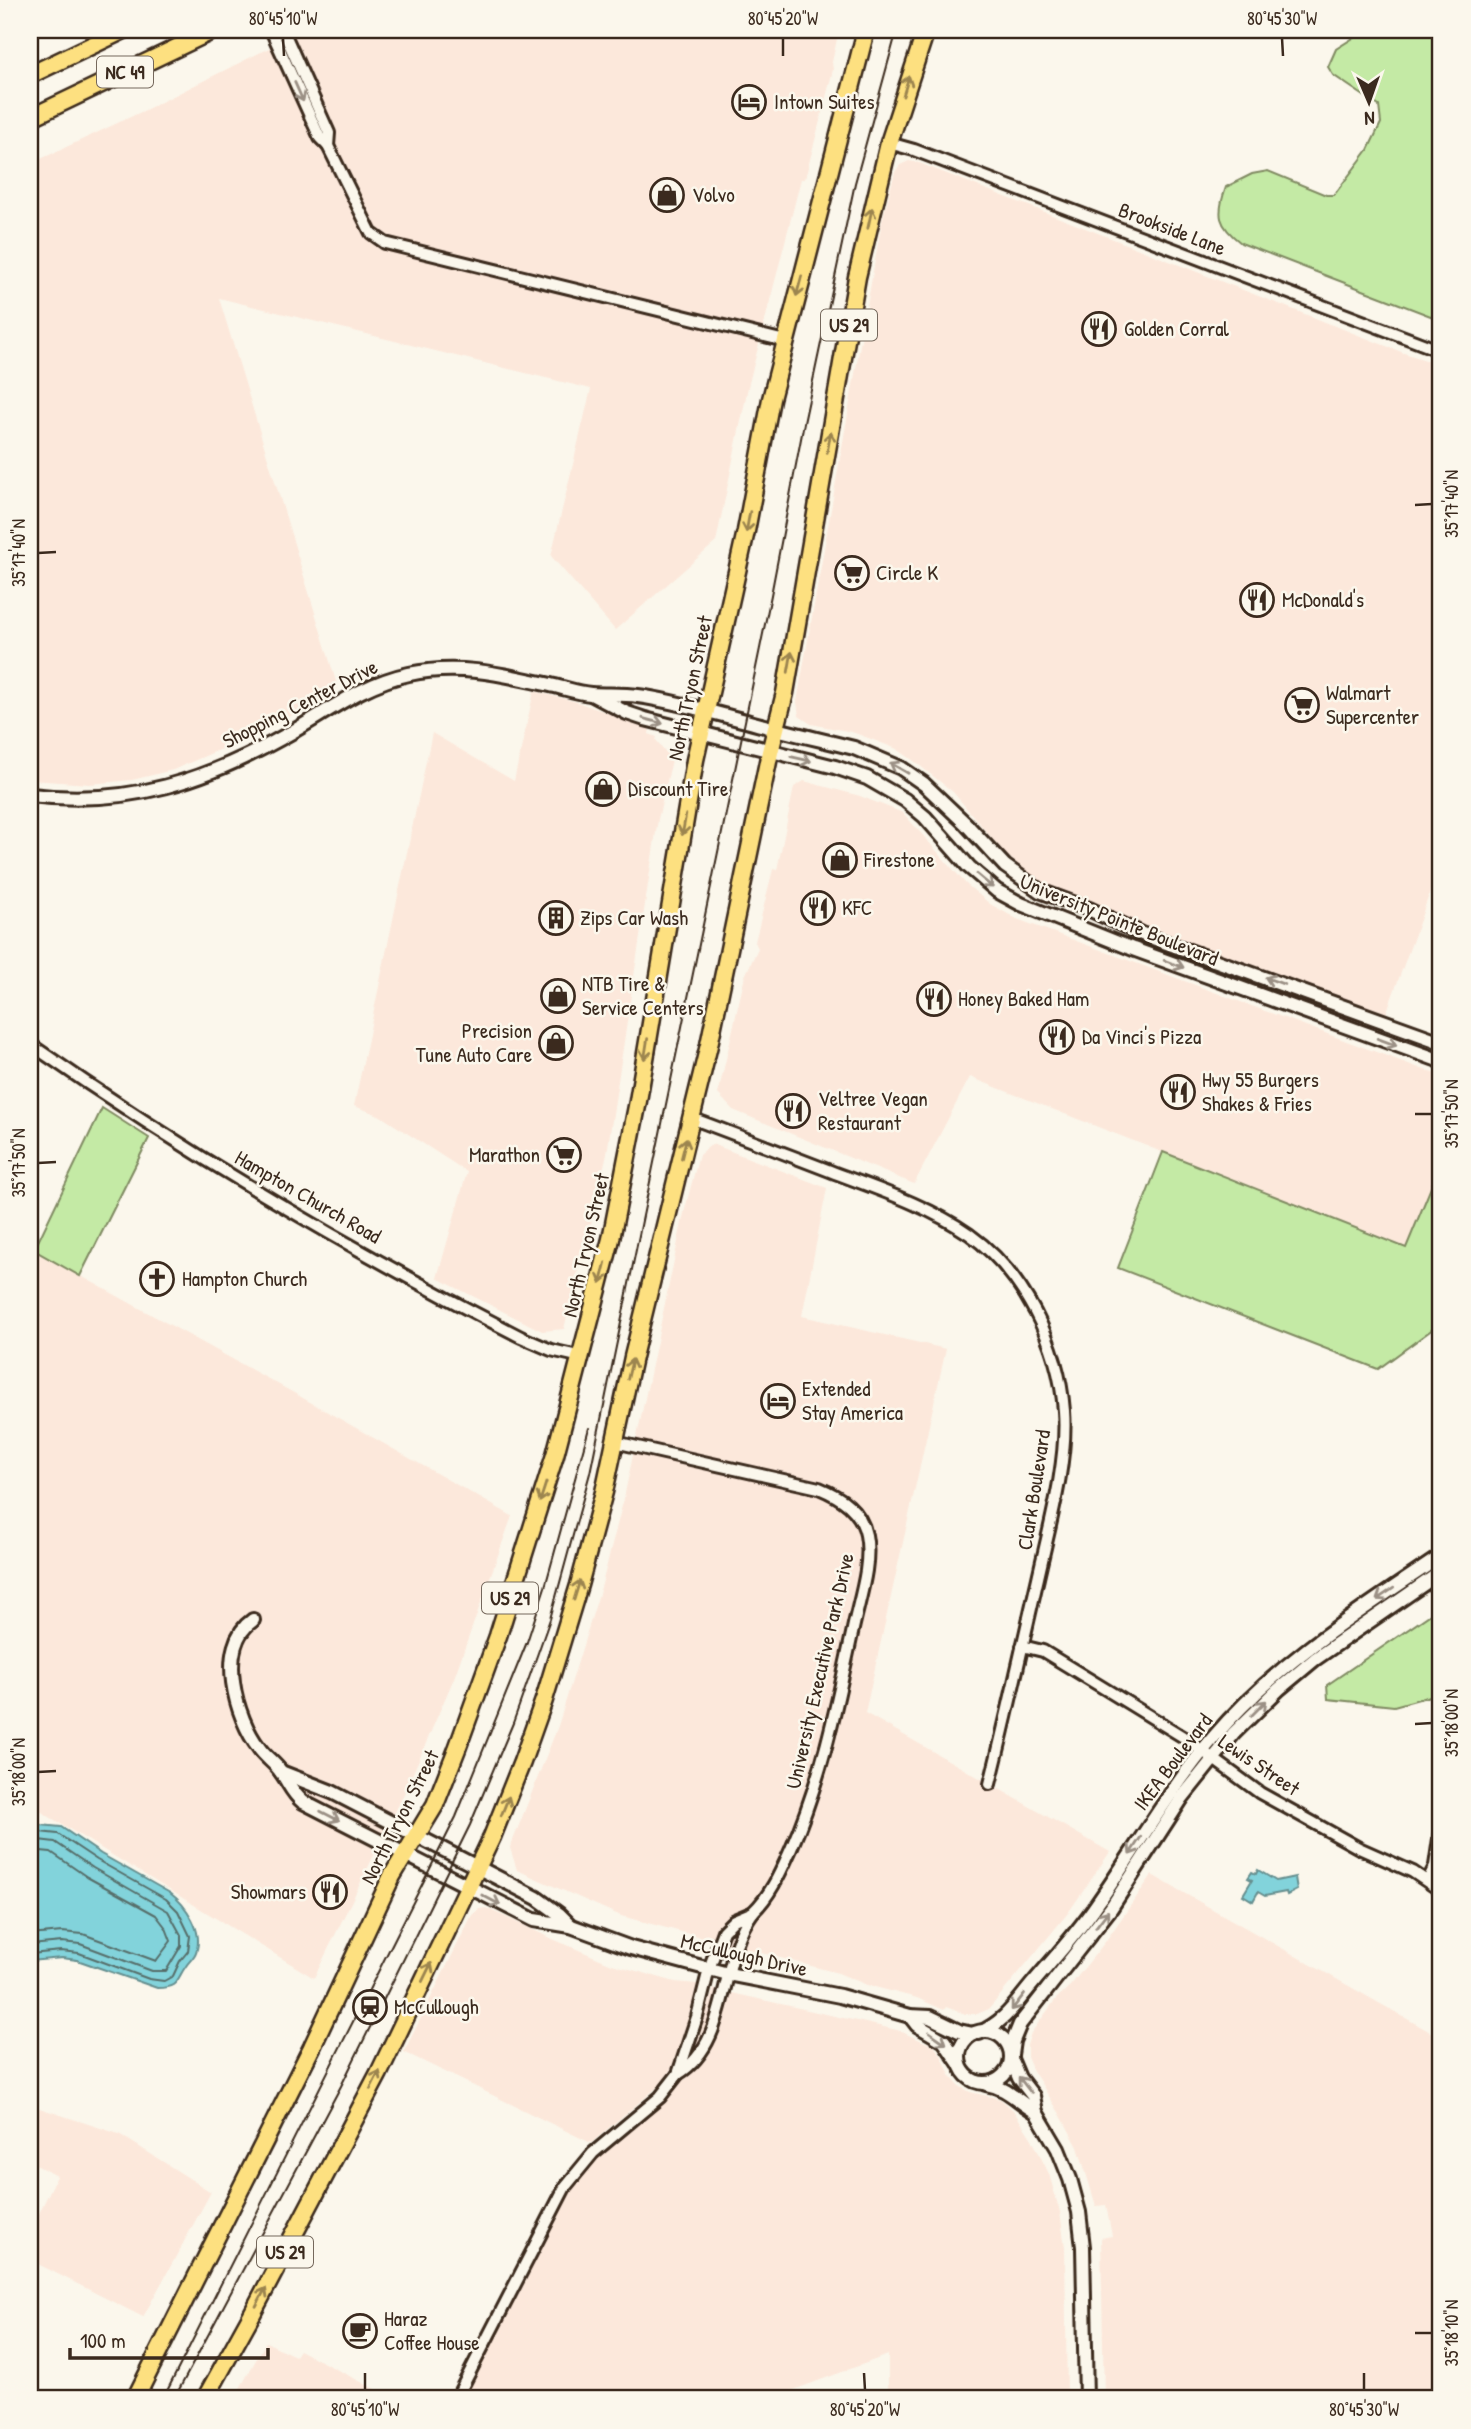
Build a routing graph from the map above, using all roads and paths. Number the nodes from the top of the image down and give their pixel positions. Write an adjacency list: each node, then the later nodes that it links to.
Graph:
1 (124, 30): 7 (main road, NC 49)
2 (214, 30): 8 (main road, NC 49)
3 (271, 30): 10 (street, one-way to 10)
4 (283, 30): 10 (street)
5 (866, 30): 11 (main road, North Tryon Street / US 29, one-way to 11)
6 (926, 30): 9 (main road, US 29, one-way to 6)
7 (30, 75)
8 (30, 118)
9 (889, 143): 12 (street, Brookside Lane); 16 (main road, US 29, one-way to 9)
10 (328, 146): 11 (street)
11 (785, 341): 14 (main road, North Tryon Street / US 29, one-way to 14)
12 (1441, 351)
13 (590, 694): 14 (street, Shopping Center Drive); 17 (street, Shopping Center Drive, one-way to 17); 20 (street, Shopping Center Drive)
14 (706, 709): 15 (street, Shopping Center Drive); 17 (main road, North Tryon Street / US 29)
15 (739, 719): 16 (street, University Pointe Boulevard)
16 (776, 729): 19 (main road, US 29); 21 (street, University Pointe Boulevard, one-way to 16)
17 (700, 734): 18 (street, Shopping Center Drive); 25 (main road, North Tryon Street / US 29, one-way to 25)
18 (735, 742): 19 (street, University Pointe Boulevard)
19 (770, 752): 23 (street, University Pointe Boulevard, one-way to 23); 24 (main road, US 29)
20 (30, 795)
21 (1441, 1042)
22 (30, 1044): 25 (street, Hampton Church Road)
23 (1441, 1061)
24 (691, 1118): 26 (main road, US 29, one-way to 24); 30 (street, Clark Boulevard)
25 (582, 1357): 35 (main road, North Tryon Street / US 29, one-way to 35)
26 (615, 1442): 37 (main road, US 29, one-way to 26); 41 (street, University Executive Park Drive)
27 (1441, 1556): 31 (street, IKEA Boulevard, one-way to 31)
28 (1441, 1572): 31 (street, IKEA Boulevard, one-way to 28)
29 (253, 1620): 32 (street, McCullough Drive)
30 (1022, 1646): 31 (street, Lewis Street); 33 (street, Clark Boulevard)
31 (1208, 1755): 38 (street, Lewis Street); 46 (street, IKEA Boulevard, one-way to 46); 47 (street, IKEA Boulevard, one-way to 31)
32 (281, 1772): 35 (street, McCullough Drive); 36 (street, McCullough Drive, one-way to 36)
33 (990, 1784)
34 (1441, 1825): 38 (street)
35 (417, 1835): 36 (main road, North Tryon Street / US 29); 37 (street, McCullough Drive)
36 (405, 1854): 39 (street, McCullough Drive); 52 (main road, North Tryon Street / US 29)
37 (477, 1868): 39 (main road, US 29); 42 (street, McCullough Drive)
38 (1427, 1880): 40 (street, Lewis Street)
39 (468, 1887): 42 (street, McCullough Drive, one-way to 42); 53 (main road, US 29, one-way to 39)
40 (1441, 1891)
41 (753, 1912): 43 (street, University Executive Park Drive); 44 (street, University Executive Park Drive)
42 (571, 1926): 43 (street, McCullough Drive)
43 (709, 1969): 44 (street, McCullough Drive); 49 (street, University Executive Park Drive)
44 (728, 1974): 45 (street, McCullough Drive); 49 (street, University Executive Park Drive)
45 (910, 2016): 46 (street, McCullough Drive); 48 (street, McCullough Drive, one-way to 48)
46 (976, 2033): 47 (street, McCullough Drive); 48 (street)
47 (1011, 2057): 50 (street); 51 (street, McCullough Drive, one-way to 47)
48 (960, 2065): 50 (street, McCullough Drive)
49 (678, 2074): 54 (street, University Executive Park Drive)
50 (982, 2084): 51 (street, McCullough Drive)
51 (1036, 2112): 55 (street, McCullough Drive)
52 (135, 2399)
53 (205, 2399)
54 (456, 2399)
55 (1086, 2399)

